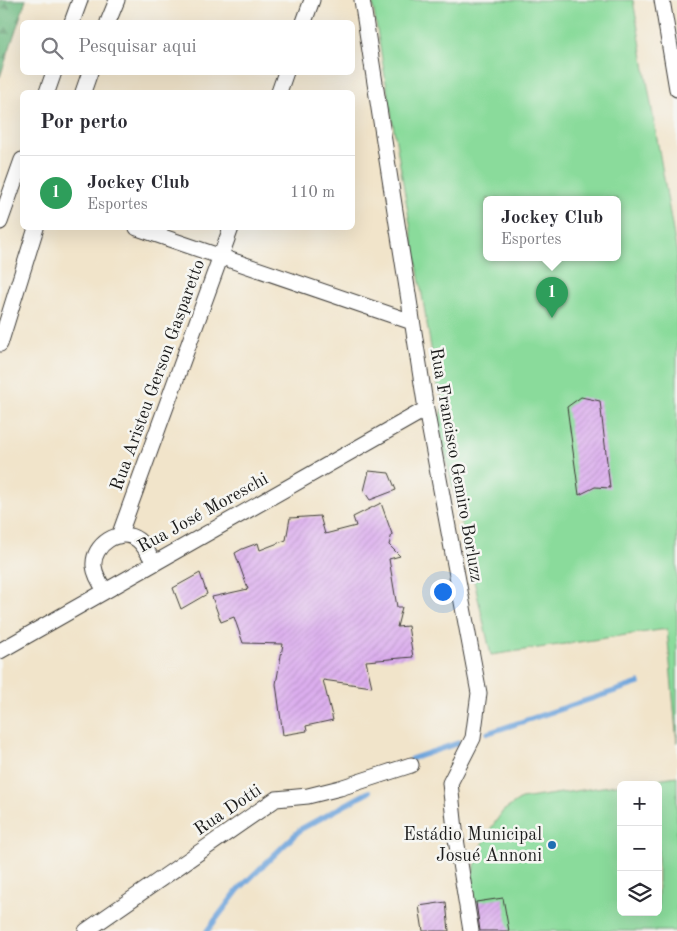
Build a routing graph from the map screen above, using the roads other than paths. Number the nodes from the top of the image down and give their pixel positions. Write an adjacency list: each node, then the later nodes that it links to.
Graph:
1 (80, 0): 6 (street)
2 (117, 0): 7 (street)
3 (312, 0): 8 (street)
4 (362, 0): 23 (street, Rua Francisco Gemiro Borluzz)
5 (662, 0): 12 (street)
6 (73, 20)
7 (109, 20)
8 (305, 20)
9 (53, 75): 13 (street)
10 (89, 75): 14 (street)
11 (285, 75): 15 (street)
12 (677, 89)
13 (48, 90)
14 (84, 90)
15 (280, 90)
16 (20, 174): 17 (street)
17 (18, 187): 18 (street)
18 (0, 222)
19 (35, 230): 24 (street)
20 (143, 230): 22 (street)
21 (230, 230): 22 (street, Rua Aristeu Gerson Gasparetto)
22 (221, 256): 23 (street); 26 (street, Rua Aristeu Gerson Gasparetto)
23 (412, 322): 25 (street, Rua Francisco Gemiro Borluzz)
24 (0, 344)
25 (426, 408): 27 (street, Rua José Moreschi); 32 (street, Rua Francisco Gemiro Borluzz)
26 (119, 536): 27 (street); 28 (street)
27 (154, 562): 28 (street, Rua José Moreschi)
28 (105, 590): 29 (street, Rua José Moreschi)
29 (0, 651)
30 (411, 765): 31 (street, Rua Dotti)
31 (86, 931)
32 (471, 931)

